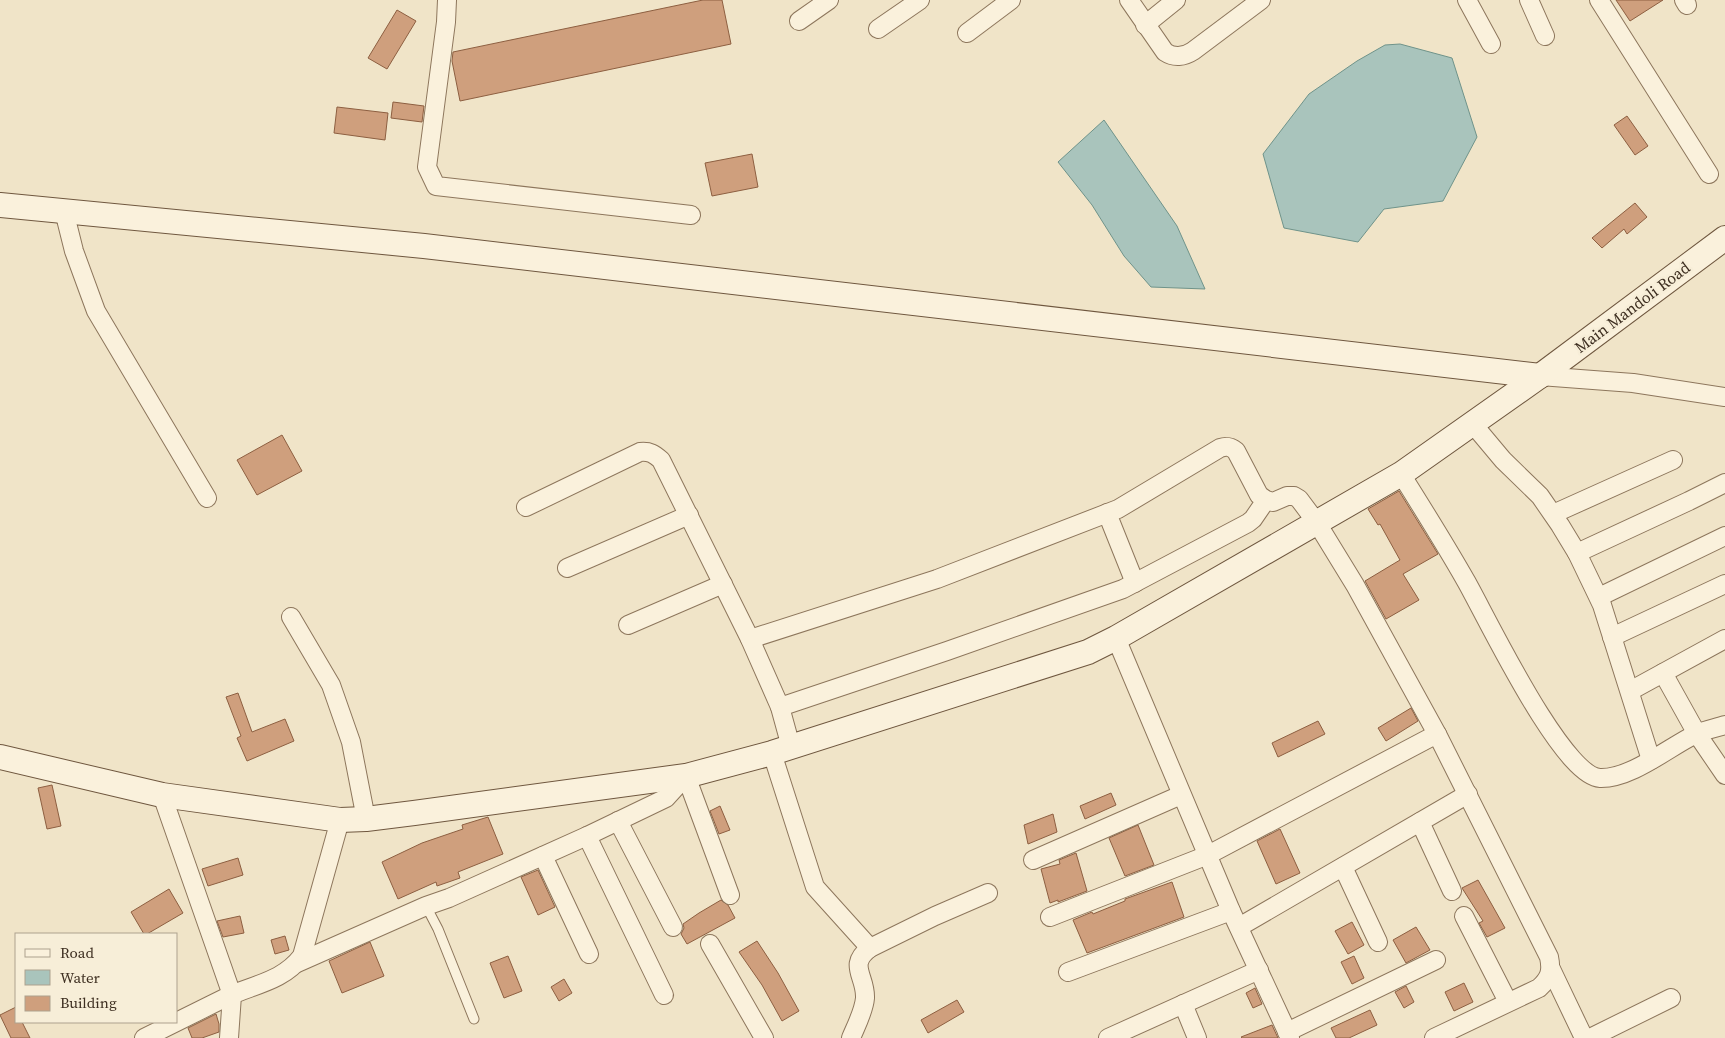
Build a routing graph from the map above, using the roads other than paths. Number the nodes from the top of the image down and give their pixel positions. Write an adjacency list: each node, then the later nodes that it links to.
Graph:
1 (447, 0): 20 (street)
2 (829, 0): 11 (street)
3 (920, 0): 13 (street)
4 (1011, 0): 14 (street)
5 (1129, 0): 12 (street)
6 (1176, 0): 12 (street)
7 (1261, 0): 12 (street)
8 (1467, 0): 16 (street)
9 (1529, 0): 15 (street)
10 (1599, 0): 17 (street)
11 (799, 21)
12 (1145, 25)
13 (878, 29)
14 (967, 33)
15 (1545, 36)
16 (1491, 44)
17 (1709, 174)
18 (0, 205): 19 (street)
19 (64, 211): 22 (street); 28 (street)
20 (691, 215)
21 (1725, 238): 22 (street, Main Mandoli Road)
22 (1540, 376): 23 (street); 24 (street, Main Mandoli Road)
23 (1725, 397)
24 (1472, 423): 26 (street, Main Mandoli Road); 32 (street)
25 (1673, 460): 32 (street)
26 (1401, 474): 34 (street, Main Mandoli Road); 56 (street)
27 (1725, 483): 36 (street)
28 (207, 498)
29 (1266, 500): 31 (street); 34 (street); 38 (street)
30 (526, 507): 33 (street)
31 (1107, 513): 38 (street); 46 (street)
32 (1553, 514): 36 (street)
33 (689, 515): 37 (street); 39 (street)
34 (1317, 523): 45 (street, Main Mandoli Road); 52 (street)
35 (1725, 536): 41 (street)
36 (1578, 553): 41 (street)
37 (567, 568)
38 (1135, 583): 50 (street)
39 (723, 584): 43 (street); 46 (street)
40 (1725, 584): 44 (street)
41 (1598, 597): 44 (street)
42 (291, 617): 62 (street)
43 (628, 625)
44 (1612, 637): 49 (street)
45 (1116, 638): 54 (street, Main Mandoli Road); 61 (street)
46 (750, 639): 50 (street)
47 (1725, 639): 48 (street)
48 (1662, 673): 49 (street); 53 (street)
49 (1630, 691): 56 (street)
50 (780, 707): 54 (street)
51 (1725, 725): 53 (street)
52 (1437, 734): 59 (street); 67 (street)
53 (1697, 734): 56 (street); 57 (street)
54 (782, 750): 58 (street, Main Mandoli Road); 82 (street)
55 (0, 757): 60 (street, Main Mandoli Road)
56 (1651, 760)
57 (1725, 775)
58 (686, 776): 62 (street, Main Mandoli Road); 64 (street); 73 (street)
59 (1468, 794): 65 (street); 86 (street)
60 (162, 795): 63 (street, Main Mandoli Road); 89 (street)
61 (1181, 795): 67 (street); 69 (street)
62 (366, 819): 63 (street, Main Mandoli Road)
63 (340, 820): 85 (street)
64 (618, 821): 66 (street); 78 (street)
65 (1420, 822): 70 (street); 71 (street)
66 (587, 836): 68 (street); 90 (street)
67 (1208, 855): 75 (street); 77 (street)
68 (542, 856): 74 (street); 83 (street)
69 (1033, 860)
70 (1343, 867): 79 (street); 80 (street)
71 (1452, 891)
72 (988, 893): 82 (street)
73 (730, 896)
74 (426, 906): 85 (street); 94 (lane)
75 (1231, 911): 79 (street); 88 (street)
76 (1464, 916): 92 (street)
77 (1050, 917)
78 (672, 927)
79 (1239, 928): 87 (street)
80 (1378, 942)
81 (710, 944): 100 (street)
82 (870, 948): 101 (street)
83 (589, 954)
84 (1436, 960): 97 (street)
85 (297, 962): 89 (street)
86 (1552, 969): 92 (street); 105 (street)
87 (1259, 970): 93 (street); 97 (street)
88 (1068, 972)
89 (232, 995): 95 (street); 99 (street)
90 (664, 996)
91 (1671, 998): 106 (street)
92 (1508, 1002): 104 (street)
93 (1183, 1004): 102 (street); 103 (street)
94 (474, 1019)
95 (178, 1021)
96 (175, 1023): 98 (street)
97 (1288, 1035)
98 (144, 1038)
99 (229, 1038)
100 (764, 1038)
101 (851, 1038)
102 (1108, 1038)
103 (1197, 1038)
104 (1434, 1038)
105 (1584, 1038)
106 (1590, 1038)

